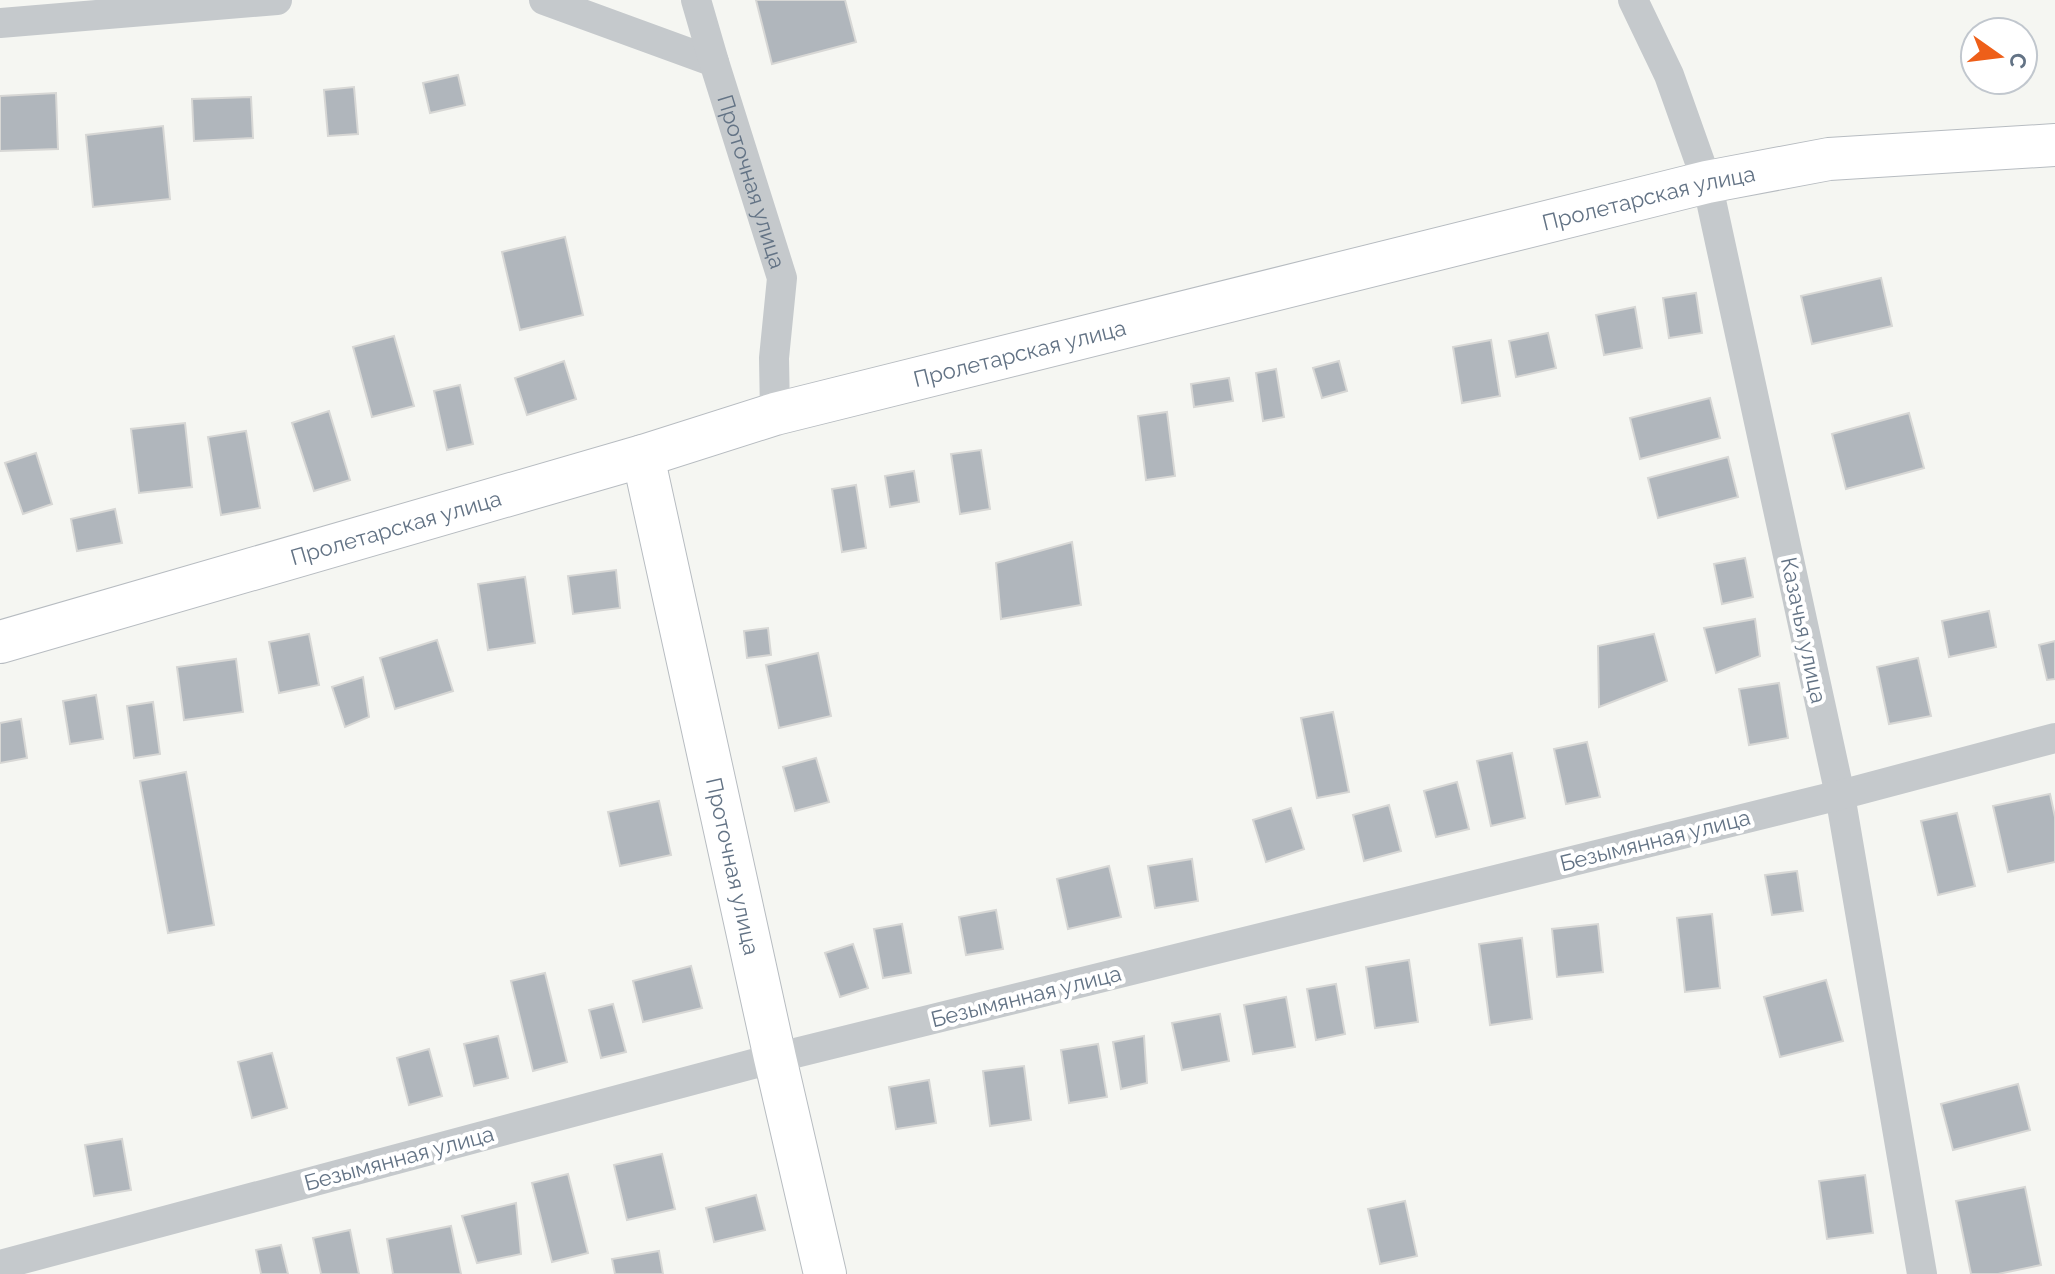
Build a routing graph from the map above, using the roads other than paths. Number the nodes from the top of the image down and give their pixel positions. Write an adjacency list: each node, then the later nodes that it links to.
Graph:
1 (277, 0): 5 (street)
2 (544, 0): 6 (street)
3 (696, 0): 6 (street, Проточная улица)
4 (1633, 0): 8 (street, Казачья улица)
5 (0, 23)
6 (714, 62): 9 (street, Проточная улица)
7 (2055, 145): 8 (street, Пролетарская улица)
8 (1707, 182): 9 (street, Пролетарская улица); 13 (street, Казачья улица)
9 (775, 414): 10 (street, Пролетарская улица)
10 (643, 456): 11 (street, Пролетарская улица); 14 (street, Проточная улица)
11 (0, 642)
12 (2055, 738): 13 (street, Безымянная улица)
13 (1840, 795): 14 (street, Безымянная улица); 17 (street, Казачья улица)
14 (775, 1058): 15 (street, Безымянная улица); 16 (street, Проточная улица)
15 (0, 1265)
16 (825, 1274)
17 (1922, 1274)

